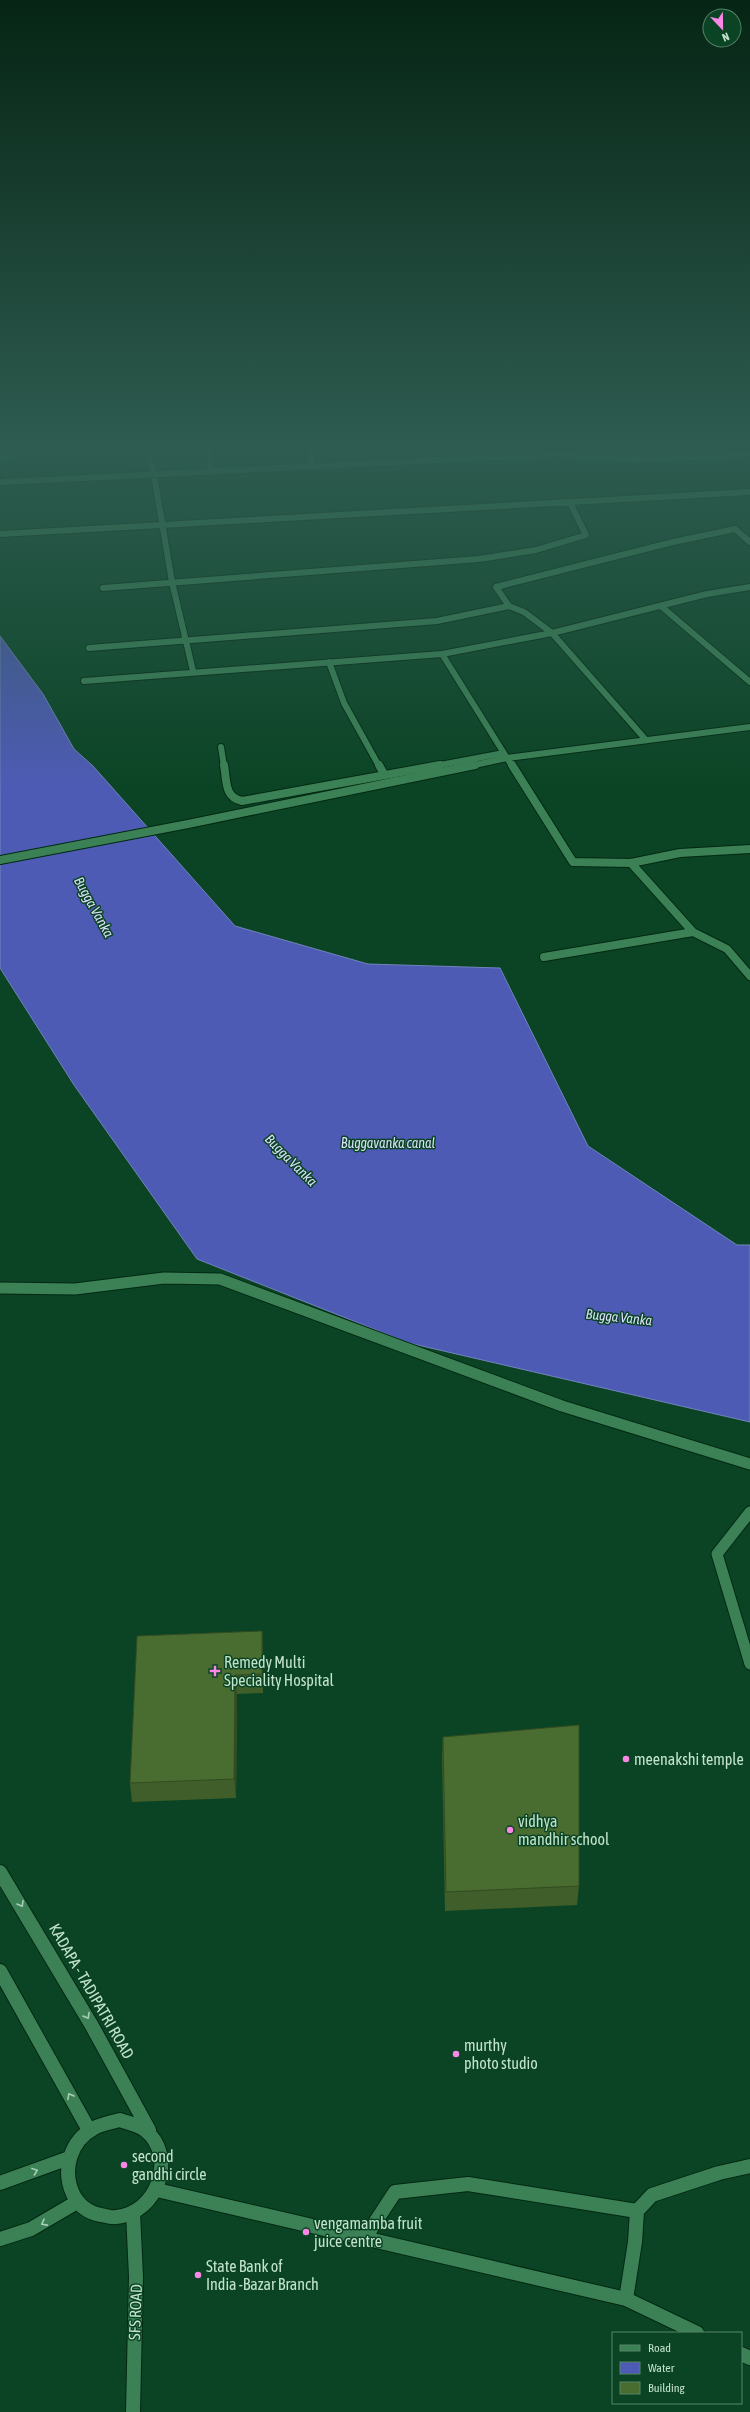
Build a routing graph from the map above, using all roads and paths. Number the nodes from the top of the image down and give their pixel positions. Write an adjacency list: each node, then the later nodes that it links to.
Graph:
1 (168, 562): 4 (street)
2 (445, 562): 4 (street)
3 (596, 562): 7 (street)
4 (172, 582): 6 (street); 10 (street)
5 (750, 587): 8 (street)
6 (103, 588)
7 (509, 606): 9 (street); 10 (street)
8 (662, 607): 9 (street); 16 (street)
9 (552, 633): 12 (street); 18 (street)
10 (186, 640): 11 (street); 14 (street)
11 (89, 648)
12 (442, 654): 13 (street); 20 (street)
13 (330, 662): 14 (street); 21 (street)
14 (193, 671): 15 (street)
15 (84, 681)
16 (750, 682)
17 (750, 727): 18 (street)
18 (646, 740): 20 (street)
19 (221, 747): 21 (street)
20 (505, 756): 21 (street); 23 (street); 24 (street)
21 (384, 774)
22 (750, 849): 24 (street)
23 (0, 860)
24 (631, 863): 25 (street)
25 (693, 932): 26 (street); 27 (street)
26 (544, 957)
27 (750, 976)
28 (0, 1288): 29 (street)
29 (750, 1464)
30 (750, 1512): 31 (street)
31 (750, 1664)
32 (0, 1872): 35 (street, KADAPA - TADIPATRI ROAD, one-way to 35)
33 (0, 1971): 34 (street, one-way to 33)
34 (89, 2130): 35 (street); 36 (street)
35 (149, 2131): 39 (street)
36 (69, 2158): 38 (street, one-way to 36); 40 (street)
37 (750, 2166): 41 (street)
38 (0, 2183)
39 (157, 2190): 42 (street); 43 (street)
40 (77, 2202): 42 (street); 44 (street, one-way to 44)
41 (637, 2211): 43 (street); 45 (street)
42 (133, 2212): 47 (street, SFS ROAD)
43 (365, 2238): 45 (street)
44 (0, 2239)
45 (626, 2300): 46 (street)
46 (695, 2332)
47 (133, 2412)

